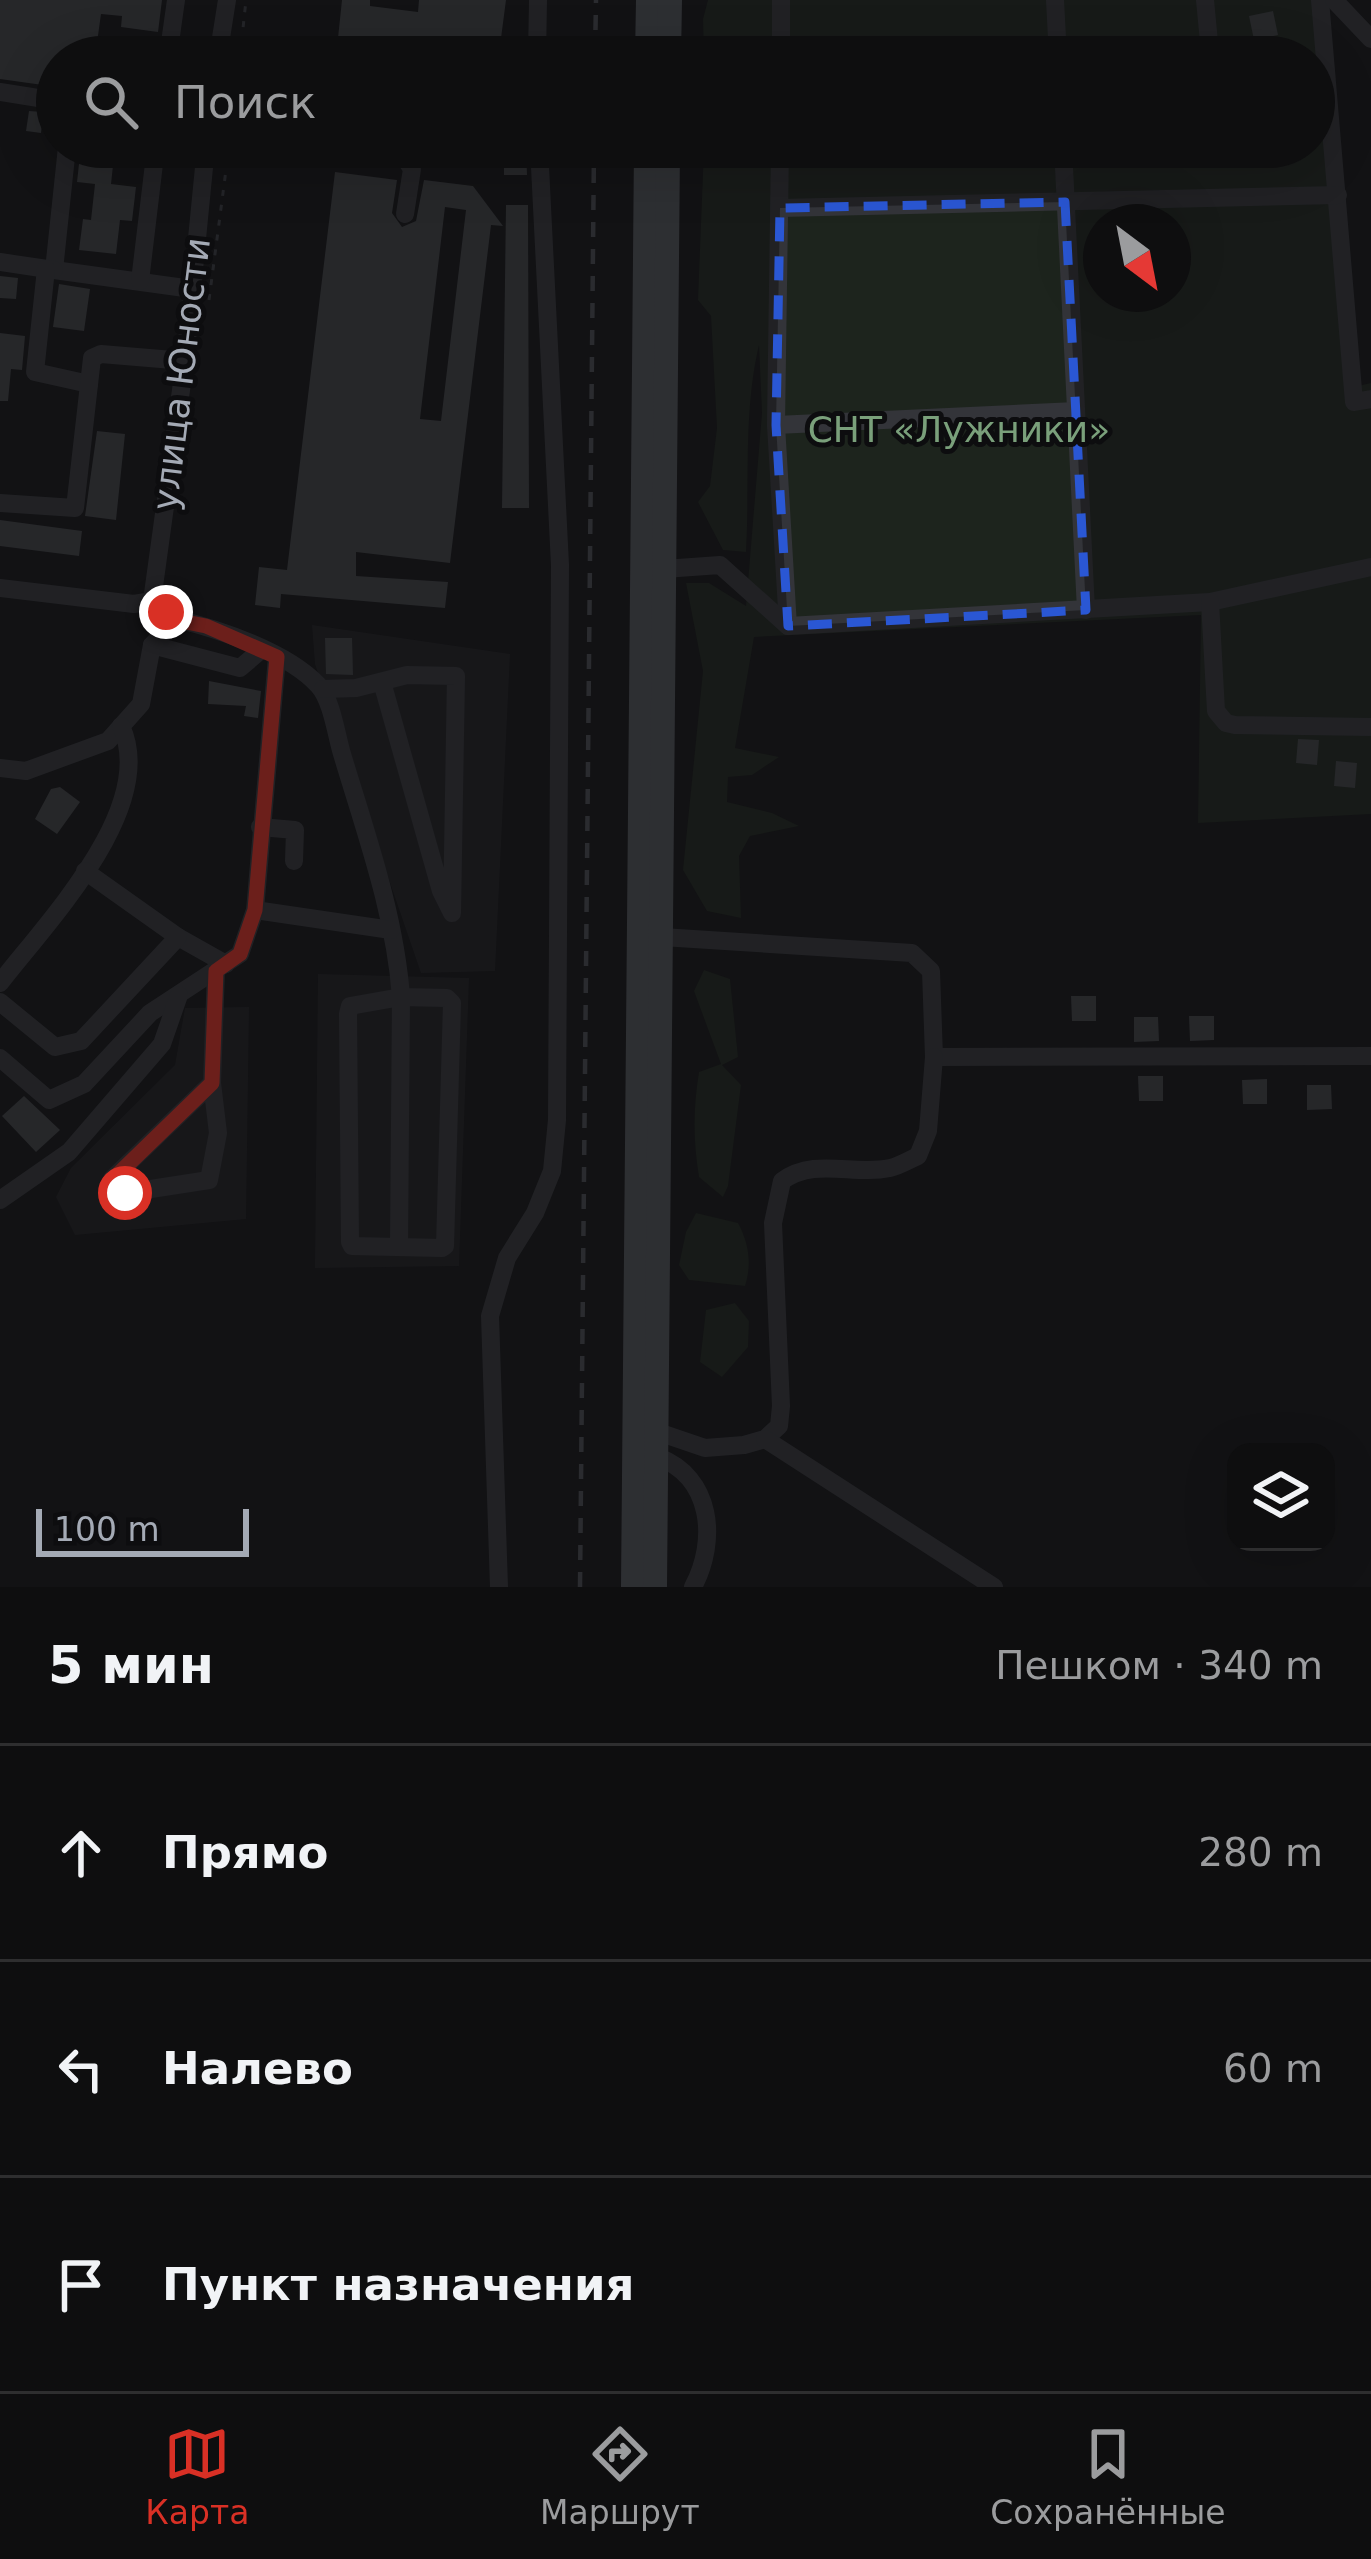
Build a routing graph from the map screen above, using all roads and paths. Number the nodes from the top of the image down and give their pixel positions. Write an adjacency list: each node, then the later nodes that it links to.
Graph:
1 (176, 0): 12 (street)
2 (227, 0): 13 (street)
3 (246, 0): 14 (path)
4 (538, 0): 15 (street)
5 (647, 0): 16 (main road)
6 (670, 0): 17 (main road)
7 (781, 0): 18 (street)
8 (1055, 0): 19 (street)
9 (1205, 0): 20 (street)
10 (1320, 0): 21 (street)
11 (1334, 0): 22 (street)
12 (171, 36)
13 (221, 36)
14 (242, 36)
15 (537, 36)
16 (647, 36)
17 (669, 36)
18 (781, 36)
19 (1057, 36)
20 (1208, 36)
21 (1323, 36)
22 (1371, 39)
23 (0, 92): 24 (street)
24 (36, 98)
25 (1335, 162): 35 (street)
26 (64, 168): 40 (street)
27 (153, 168): 41 (street)
28 (204, 168): 42 (street, улица Юности)
29 (411, 168): 38 (street)
30 (540, 168): 84 (street)
31 (646, 168): 85 (main road)
32 (668, 168): 50 (main road)
33 (780, 168): 37 (street)
34 (1064, 168): 36 (street)
35 (1338, 195): 36 (street); 45 (street)
36 (1065, 202): 37 (street); 46 (street)
37 (780, 208): 47 (street)
38 (405, 214)
39 (0, 262): 40 (street)
40 (50, 270): 41 (street); 44 (street)
41 (140, 280): 42 (street)
42 (192, 289): 43 (street, улица Юности)
43 (185, 361): 44 (street); 52 (street, улица Юности)
44 (89, 384): 48 (street)
45 (1371, 398)
46 (1076, 411): 47 (street); 54 (street)
47 (776, 424): 56 (street)
48 (0, 503)
49 (1371, 567): 53 (street)
50 (664, 569): 56 (street); 70 (main road)
51 (0, 589): 52 (street)
52 (152, 601): 55 (street)
53 (1210, 602): 54 (street); 62 (street)
54 (1086, 610): 56 (street)
55 (176, 620): 57 (street); 58 (street)
56 (788, 626)
57 (152, 645): 58 (street); 61 (street)
58 (269, 653): 60 (street); 64 (street)
59 (382, 682): 59 (street); 60 (street)
60 (322, 689): 68 (street)
61 (121, 726): 63 (street); 66 (street)
62 (1371, 727)
63 (0, 768)
64 (260, 827): 65 (street); 67 (street)
65 (294, 861)
66 (85, 871): 69 (street); 72 (street)
67 (255, 910): 68 (street); 71 (street)
68 (391, 930): 74 (street)
69 (178, 937): 71 (street); 75 (street)
70 (662, 937): 77 (street); 83 (main road)
71 (221, 967): 73 (street); 79 (street)
72 (0, 983)
73 (179, 995): 78 (street); 80 (street)
74 (401, 998): 81 (street); 81 (street); 81 (street)
75 (0, 1001)
76 (1371, 1056): 77 (street)
77 (934, 1057): 82 (street)
78 (0, 1058)
79 (212, 1083): 79 (street)
80 (0, 1200)
81 (399, 1247)
82 (765, 1439): 83 (street); 88 (street)
83 (658, 1444): 86 (main road); 87 (street)
84 (499, 1587)
85 (633, 1587)
86 (656, 1587)
87 (693, 1587)
88 (994, 1587)

